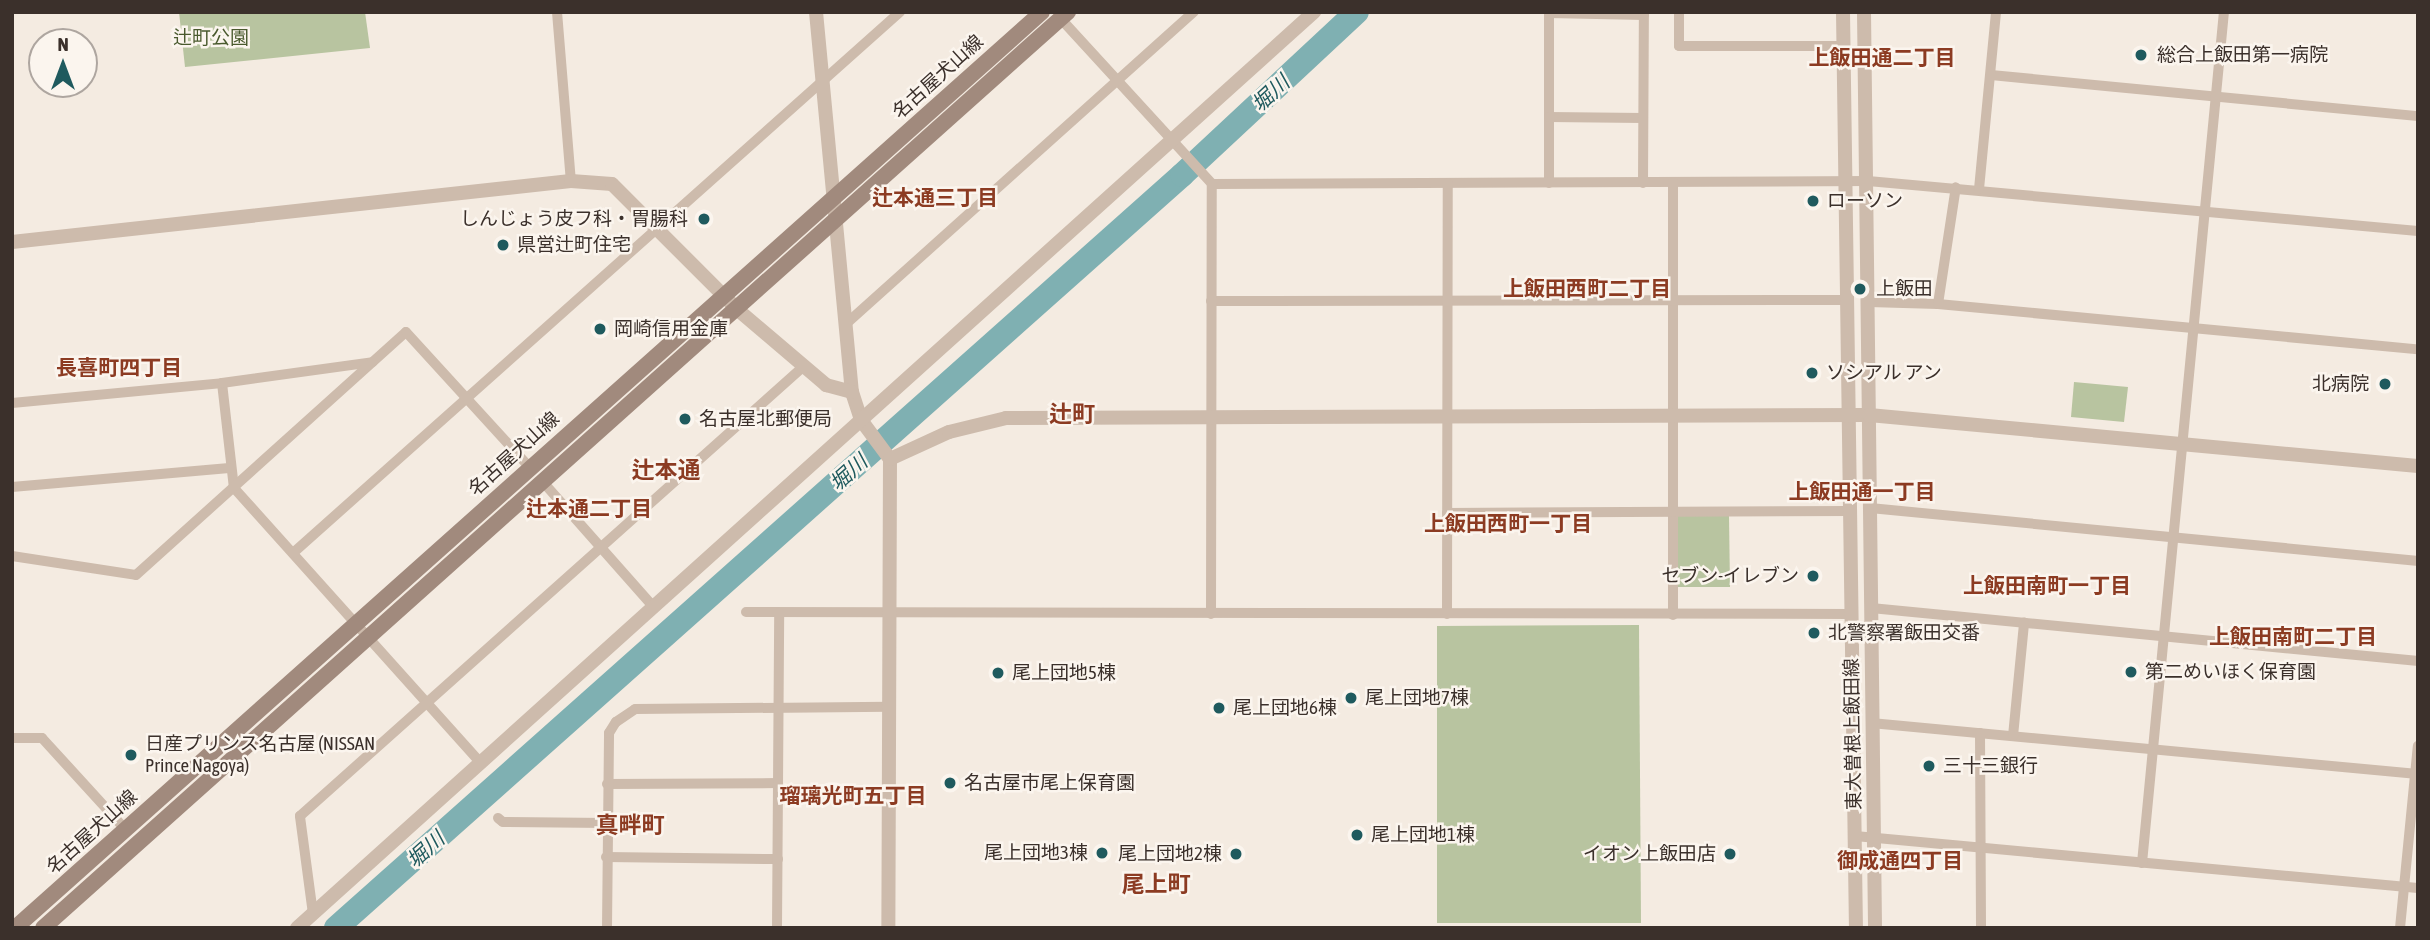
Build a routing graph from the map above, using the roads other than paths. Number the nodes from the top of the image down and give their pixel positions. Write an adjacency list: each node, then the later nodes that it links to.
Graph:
1 (556, 12): 24 (street)
2 (816, 12): 17 (street)
3 (900, 12): 17 (street)
4 (1042, 12): 34 (main road, 名古屋犬山線)
5 (1194, 12): 18 (street)
6 (1314, 12): 23 (street)
7 (1679, 12): 15 (street)
8 (1843, 12): 15 (street, 東大曽根上飯田線)
9 (1864, 12): 26 (street, 東大曽根上飯田線)
10 (1996, 12): 16 (street)
11 (2224, 12): 19 (street)
12 (1549, 13): 13 (street); 21 (street)
13 (1644, 13): 22 (street)
14 (1065, 16): 18 (street); 36 (main road, 名古屋犬山線)
15 (1844, 46): 25 (street, 東大曽根上飯田線)
16 (1991, 75): 19 (street); 33 (street)
17 (824, 81): 34 (street); 37 (street)
18 (1116, 81): 23 (street); 48 (street)
19 (2216, 97): 20 (street); 35 (street)
20 (2418, 116)
21 (1549, 117): 22 (street); 28 (street)
22 (1643, 118): 29 (street)
23 (1174, 146): 31 (street); 62 (street)
24 (571, 181): 37 (street); 39 (street)
25 (1845, 181): 26 (street); 30 (street); 41 (street, 東大曽根上飯田線)
26 (1868, 181): 32 (street); 45 (street, 東大曽根上飯田線)
27 (1448, 183): 28 (street); 31 (street); 43 (street)
28 (1549, 183): 29 (street)
29 (1643, 183): 30 (street)
30 (1673, 183): 44 (street)
31 (1212, 184): 42 (street)
32 (1956, 187): 33 (street); 46 (street)
33 (1979, 189): 35 (street)
34 (835, 197): 36 (street); 40 (main road, 名古屋犬山線)
35 (2203, 211): 38 (street); 49 (street)
36 (836, 223): 47 (main road, 名古屋犬山線); 48 (street)
37 (658, 229): 40 (street); 55 (street)
38 (2418, 231)
39 (12, 242)
40 (724, 296): 47 (street); 67 (main road, 名古屋犬山線)
41 (1849, 300): 44 (street); 58 (street, 東大曽根上飯田線)
42 (1211, 301): 43 (street); 59 (street)
43 (1447, 301): 44 (street); 61 (street)
44 (1673, 302): 60 (street)
45 (1869, 302): 46 (street); 57 (street, 東大曽根上飯田線)
46 (1938, 304): 49 (street)
47 (738, 310): 52 (street); 68 (main road, 名古屋犬山線)
48 (847, 323): 54 (street)
49 (2193, 327): 50 (street); 63 (street)
50 (2418, 349)
51 (373, 362): 53 (street); 55 (street); 70 (street)
52 (804, 366): 54 (street); 76 (street)
53 (222, 383): 56 (street); 66 (street)
54 (852, 392): 62 (street)
55 (468, 398): 67 (street); 77 (street)
56 (12, 403)
57 (1869, 415): 58 (street); 63 (street); 71 (street, 東大曽根上飯田線)
58 (1849, 416): 60 (street); 72 (street, 東大曽根上飯田線)
59 (1209, 417): 61 (street); 64 (street); 85 (street)
60 (1674, 418): 61 (street); 73 (street)
61 (1447, 419): 74 (street)
62 (864, 424): 64 (street); 80 (street)
63 (2181, 443): 65 (street); 75 (street)
64 (887, 453): 83 (street)
65 (2418, 466)
66 (229, 468): 69 (street); 70 (street)
67 (530, 468): 89 (main road, 名古屋犬山線)
68 (542, 482): 76 (street); 92 (main road, 名古屋犬山線)
69 (12, 487)
70 (234, 488): 77 (street); 78 (street)
71 (1870, 508): 75 (street); 81 (street, 東大曽根上飯田線)
72 (1850, 510): 73 (street); 87 (street, 東大曽根上飯田線)
73 (1674, 512): 74 (street); 88 (street)
74 (1447, 513): 86 (street)
75 (2173, 537): 79 (street); 91 (street)
76 (601, 544): 80 (street); 94 (street)
77 (293, 554): 89 (street)
78 (12, 556)
79 (2418, 561)
80 (652, 605): 103 (street)
81 (1871, 608): 90 (street); 97 (street, 東大曽根上飯田線)
82 (746, 612): 84 (street)
83 (888, 612): 84 (street); 85 (street); 96 (street)
84 (779, 613): 95 (street)
85 (1211, 614): 86 (street)
86 (1447, 614): 88 (street)
87 (1851, 614): 88 (street); 110 (street, 東大曽根上飯田線)
88 (1673, 615)
89 (357, 624): 92 (street); 109 (main road, 名古屋犬山線)
90 (2024, 624): 91 (street); 99 (street)
91 (2163, 637): 93 (street); 102 (street)
92 (369, 639): 94 (street); 120 (main road, 名古屋犬山線)
93 (2418, 661)
94 (428, 701): 103 (street); 118 (street)
95 (778, 706): 96 (street); 105 (street); 106 (street)
96 (889, 706): 124 (street)
97 (1871, 723): 98 (street); 111 (street, 東大曽根上飯田線)
98 (1980, 733): 99 (street); 112 (street)
99 (2013, 736): 102 (street)
100 (12, 738): 109 (street)
101 (2418, 746): 104 (street)
102 (2153, 749): 104 (street); 115 (street)
103 (480, 762): 118 (street)
104 (2417, 774): 116 (street)
105 (778, 783): 106 (street); 114 (street)
106 (607, 784): 108 (street)
107 (498, 818): 108 (street)
108 (607, 823): 113 (street)
109 (126, 830): 119 (main road, 名古屋犬山線)
110 (1855, 836): 111 (street); 125 (street, 東大曽根上飯田線)
111 (1873, 837): 112 (street); 126 (street, 東大曽根上飯田線)
112 (1980, 848): 115 (street); 127 (street)
113 (606, 858): 114 (street); 122 (street)
114 (778, 859): 123 (street)
115 (2142, 863): 116 (street)
116 (2404, 886): 117 (street); 128 (street)
117 (2418, 888)
118 (313, 914): 121 (street)
119 (15, 928)
120 (43, 928)
121 (297, 928)
122 (607, 928)
123 (777, 928)
124 (888, 928)
125 (1856, 928)
126 (1875, 928)
127 (1981, 928)
128 (2400, 928)

